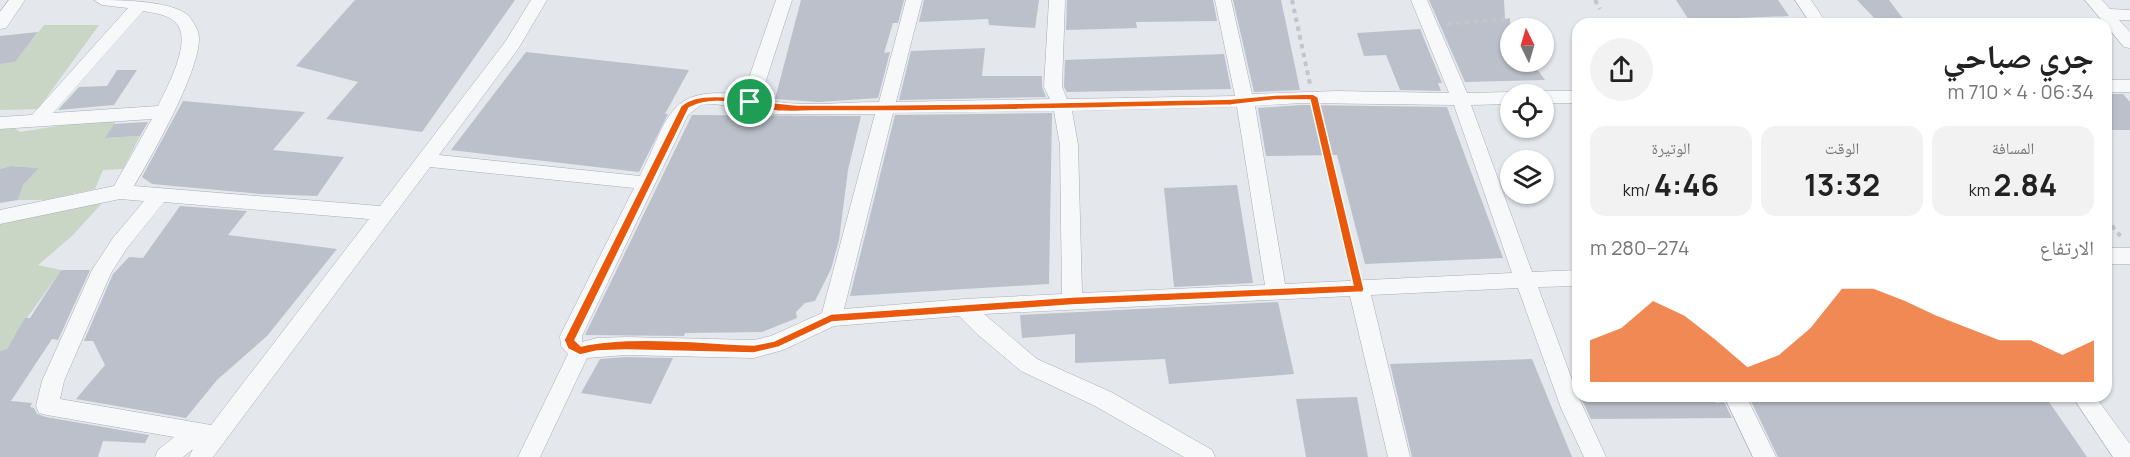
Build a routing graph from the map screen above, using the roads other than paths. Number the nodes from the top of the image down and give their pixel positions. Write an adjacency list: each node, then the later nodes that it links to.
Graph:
1 (17, 0): 17 (street)
2 (102, 0): 11 (street)
3 (539, 0): 32 (street)
4 (784, 0): 26 (street)
5 (914, 0): 28 (street)
6 (1057, 0): 27 (street)
7 (1223, 0): 25 (street)
8 (1419, 0): 24 (street)
9 (1803, 0): 14 (street)
10 (2093, 0): 12 (street)
11 (140, 4): 29 (street); 30 (street)
12 (2104, 14): 13 (street); 15 (street)
13 (2130, 15)
14 (1815, 18)
15 (2108, 18)
16 (2112, 23): 18 (street)
17 (0, 24)
18 (2130, 43)
19 (2112, 86): 20 (street)
20 (2130, 86)
21 (1554, 97): 22 (street)
22 (1572, 97)
23 (1500, 98): 24 (street)
24 (1461, 100): 25 (street); 41 (street)
25 (1245, 101): 27 (street); 43 (street)
26 (750, 102): 28 (street); 33 (street)
27 (1062, 106): 28 (street); 44 (street)
28 (886, 108): 46 (street)
29 (163, 112): 30 (street); 34 (street)
30 (38, 119): 31 (street)
31 (0, 123)
32 (424, 160): 33 (street); 36 (street)
33 (646, 183): 47 (street)
34 (120, 192): 35 (street); 37 (street)
35 (159, 195): 36 (street); 50 (street)
36 (384, 213): 50 (street)
37 (0, 217)
38 (2112, 256): 39 (street)
39 (2130, 256)
40 (1572, 278): 41 (street)
41 (1525, 280): 42 (street); 56 (street)
42 (1359, 289): 43 (street); 55 (street)
43 (1276, 292): 44 (street)
44 (1072, 301): 45 (street)
45 (964, 307): 46 (street); 54 (street)
46 (831, 318): 47 (street)
47 (580, 351): 53 (street)
48 (1738, 402): 57 (street)
49 (2087, 402): 58 (street)
50 (206, 434): 51 (street); 52 (street)
51 (166, 457)
52 (200, 457)
53 (529, 457)
54 (1204, 457)
55 (1399, 457)
56 (1595, 457)
57 (1765, 457)
58 (2126, 457)

